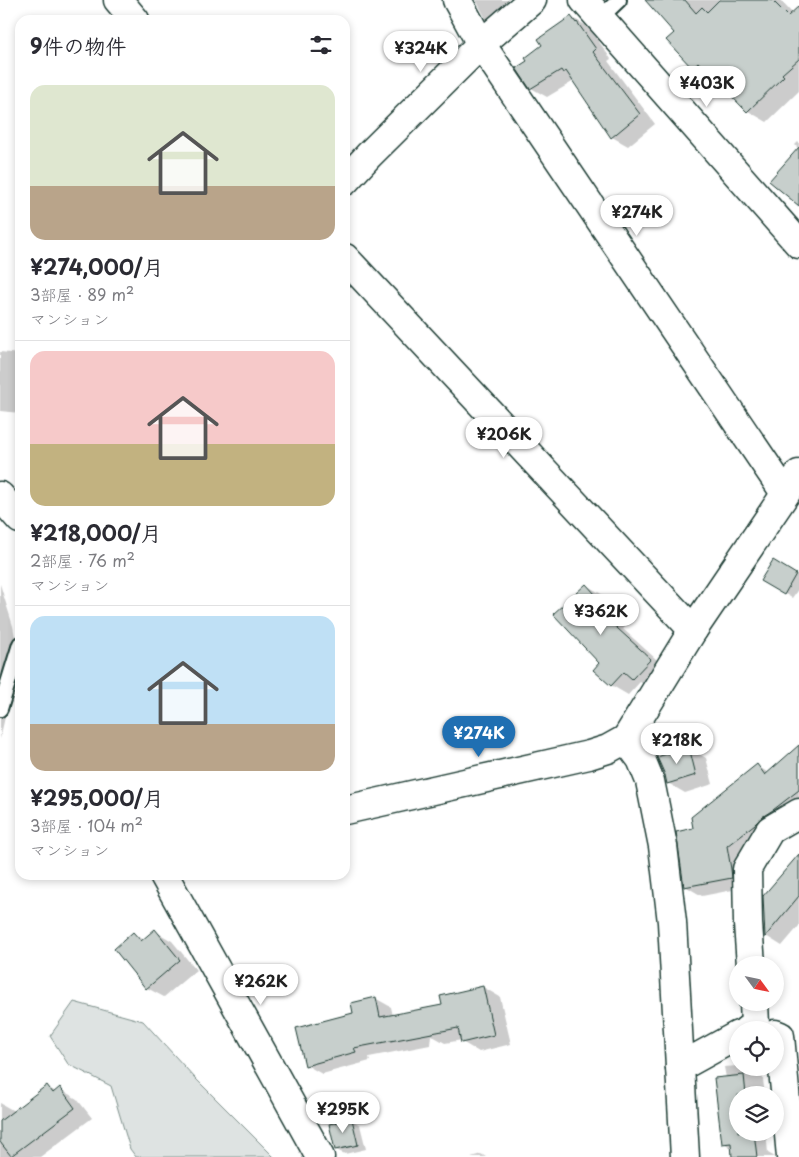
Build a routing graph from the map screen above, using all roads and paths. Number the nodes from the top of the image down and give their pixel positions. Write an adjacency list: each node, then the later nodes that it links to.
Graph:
1 (118, 0): 5 (street)
2 (457, 0): 6 (street)
3 (532, 0): 6 (street)
4 (601, 6): 8 (street)
5 (131, 15)
6 (481, 44): 7 (street); 10 (street)
7 (350, 175)
8 (799, 244)
9 (350, 263): 13 (street)
10 (792, 484): 13 (street)
11 (0, 496): 12 (street)
12 (15, 513)
13 (693, 630): 16 (street)
14 (15, 660): 15 (lane)
15 (0, 709)
16 (626, 739): 17 (street); 22 (street)
17 (350, 809)
18 (799, 813): 20 (street)
19 (167, 880): 24 (street)
20 (750, 956)
21 (729, 1041): 22 (street)
22 (680, 1067): 25 (street)
23 (784, 1076): 26 (street)
24 (320, 1157)
25 (685, 1157)
26 (791, 1157)

